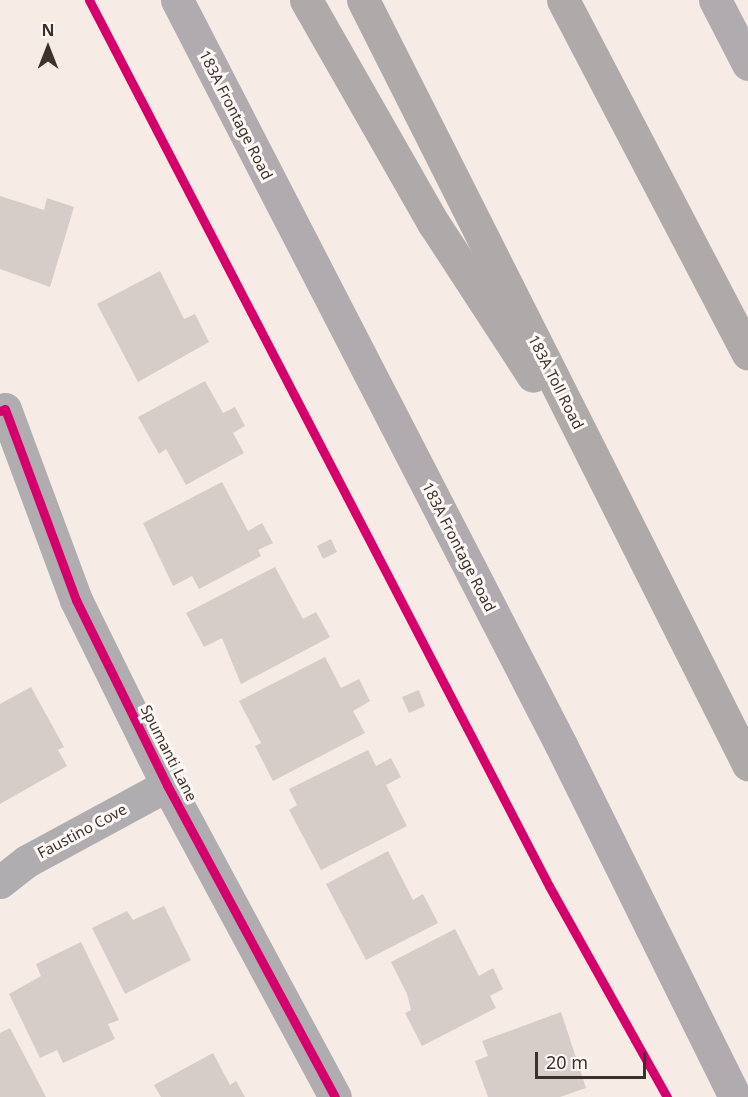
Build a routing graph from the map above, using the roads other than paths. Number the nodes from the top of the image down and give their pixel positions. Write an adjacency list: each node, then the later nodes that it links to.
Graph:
1 (177, 0): 14 (main road, 183A Frontage Road)
2 (306, 0): 9 (highway)
3 (363, 0): 9 (highway, 183A Toll Road)
4 (563, 0): 7 (highway)
5 (715, 0): 6 (main road)
6 (748, 64)
7 (748, 354)
8 (3, 410): 11 (street, Spumanti Lane)
9 (625, 518): 10 (highway, 183A Toll Road)
10 (748, 764)
11 (167, 785): 12 (street, Faustino Cove); 13 (street, Spumanti Lane)
12 (0, 882)
13 (335, 1097)
14 (735, 1097)

